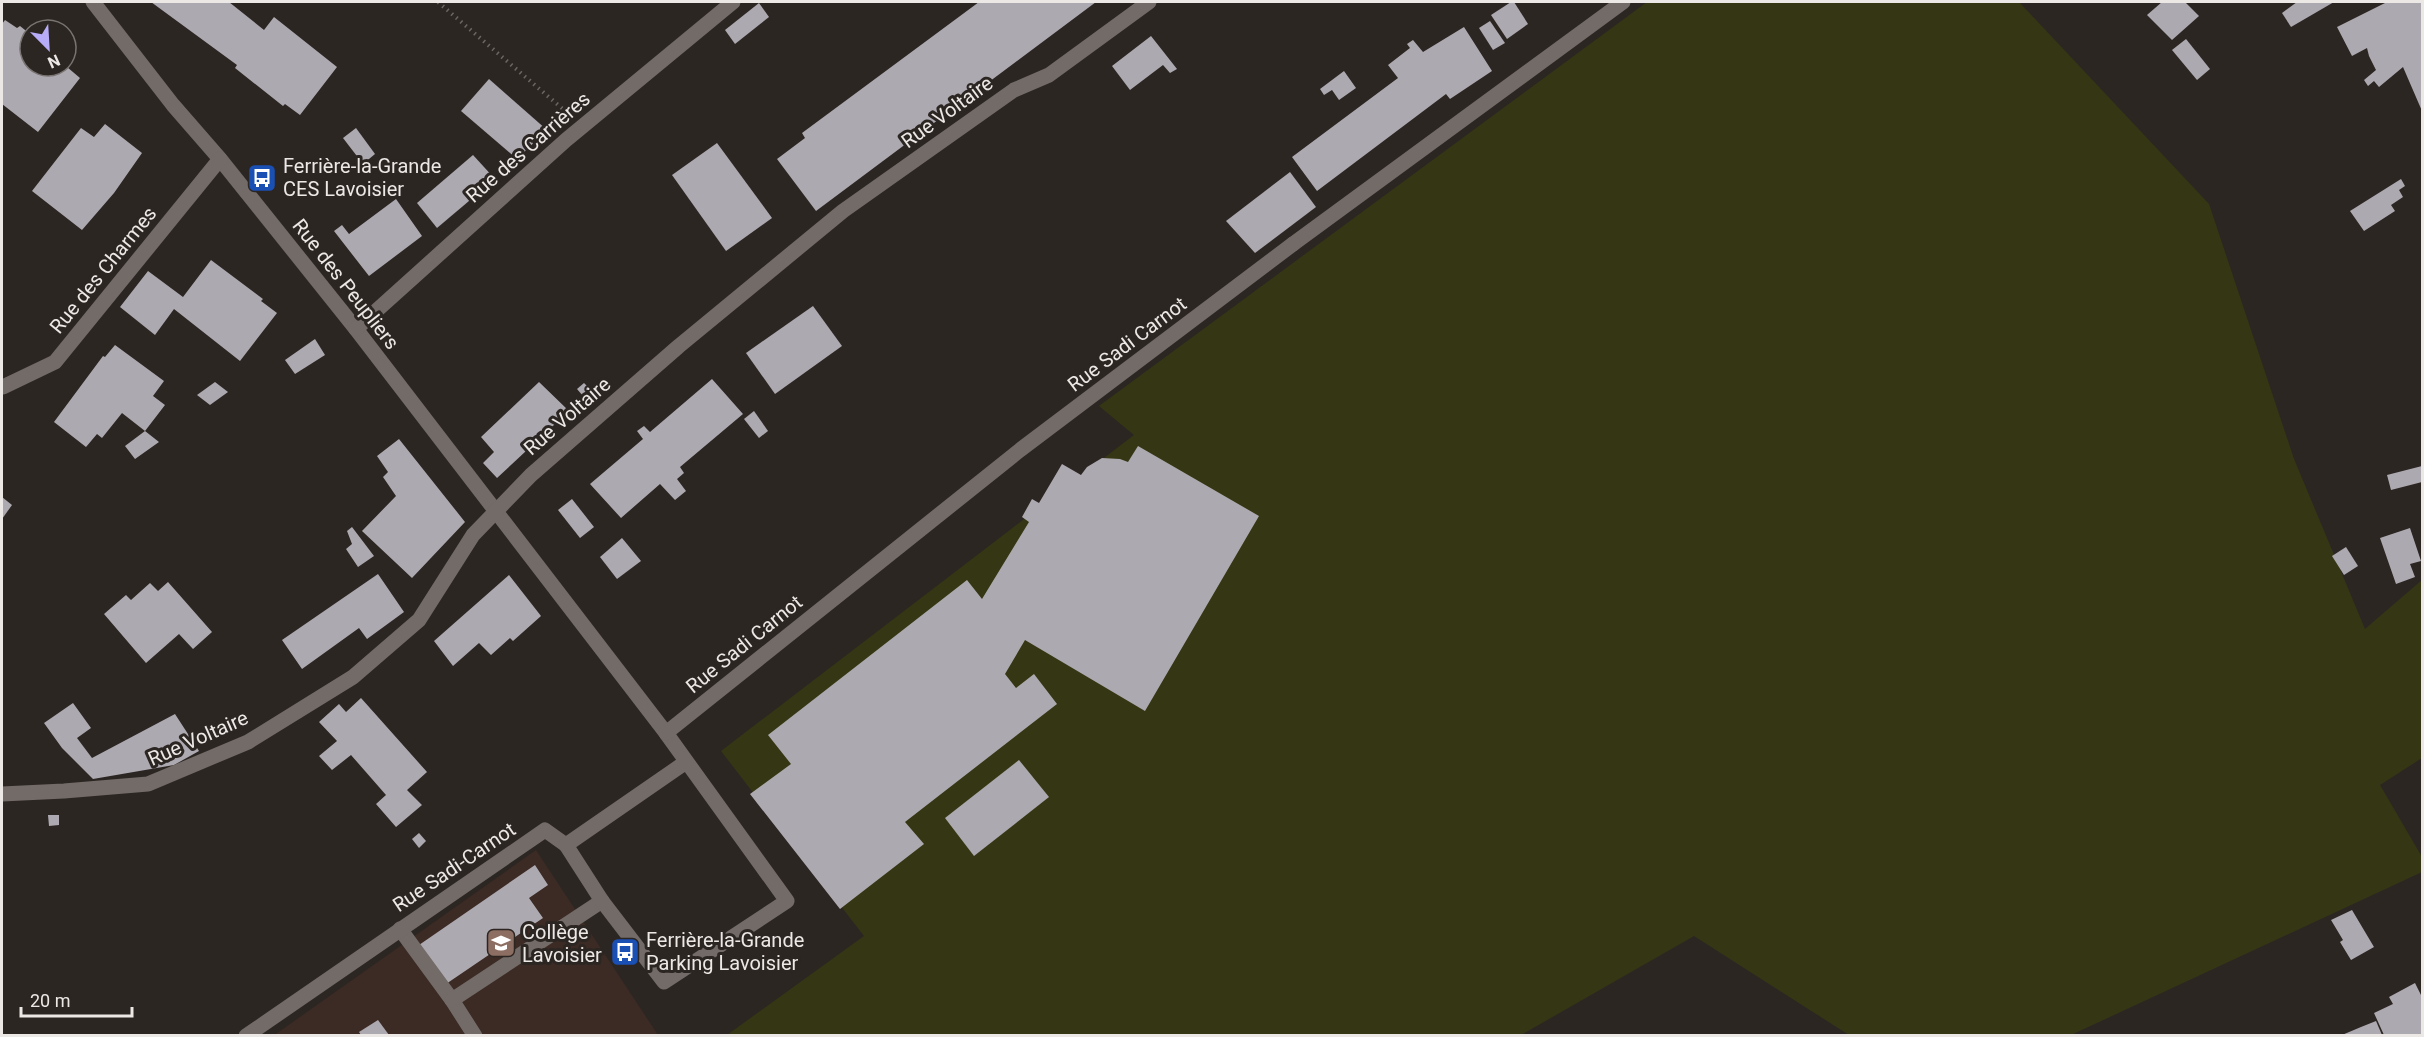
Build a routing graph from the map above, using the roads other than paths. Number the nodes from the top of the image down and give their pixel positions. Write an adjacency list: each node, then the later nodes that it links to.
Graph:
1 (93, 2): 5 (street, Rue des Peupliers)
2 (733, 2): 6 (street, Rue des Carrières)
3 (1149, 2): 8 (street, Rue Voltaire)
4 (1623, 2): 9 (street, Rue Sadi Carnot)
5 (220, 159): 6 (street, Rue des Peupliers); 7 (street, Rue des Charmes)
6 (356, 329): 8 (street, Rue des Peupliers)
7 (3, 387)
8 (495, 511): 9 (street, Rue des Peupliers); 11 (street, Rue Voltaire)
9 (666, 733): 10 (street, Rue des Peupliers)
10 (686, 762): 12 (street); 13 (street, Rue des Peupliers)
11 (2, 794)
12 (566, 845): 13 (street); 14 (street, Rue Sadi-Carnot)
13 (602, 901): 15 (street)
14 (400, 929): 15 (street); 16 (street, Rue Sadi-Carnot)
15 (452, 1000): 17 (street)
16 (246, 1035)
17 (475, 1035)

